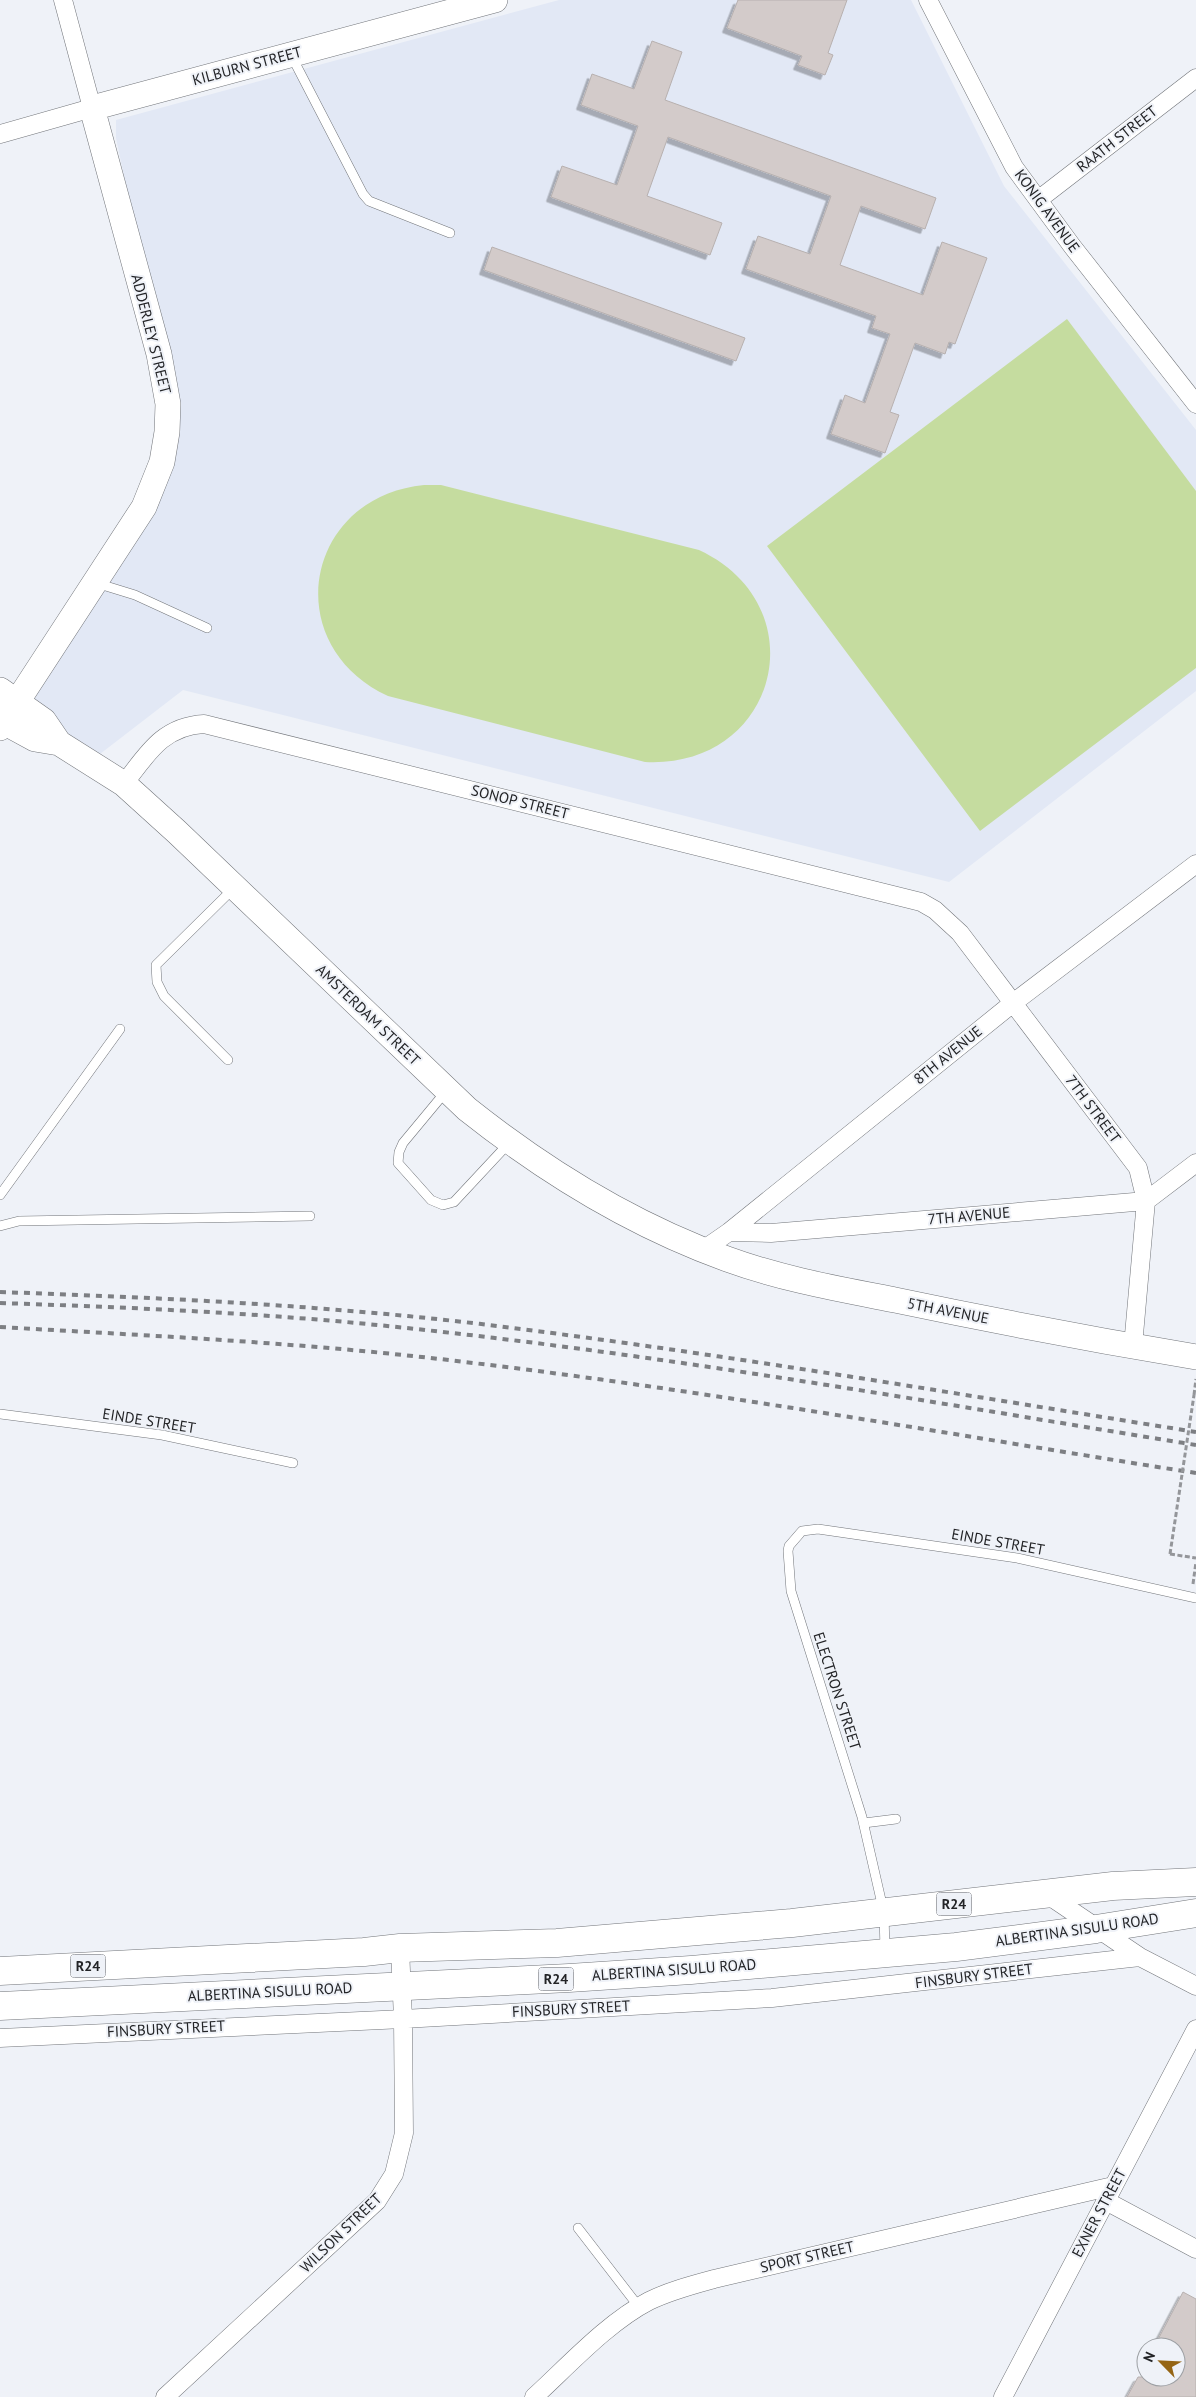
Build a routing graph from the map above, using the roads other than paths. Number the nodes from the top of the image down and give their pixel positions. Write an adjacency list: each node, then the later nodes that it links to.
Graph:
1 (63, 0): 6 (street)
2 (495, 0): 4 (street, KILBURN STREET)
3 (928, 0): 8 (street, KONIG AVENUE)
4 (291, 55): 6 (street, KILBURN STREET); 9 (lane)
5 (1196, 78): 8 (street, RAATH STREET)
6 (92, 108): 7 (street, KILBURN STREET); 11 (street, ADDERLEY STREET)
7 (0, 134)
8 (1038, 200): 10 (street, KONIG AVENUE)
9 (450, 233)
10 (1196, 404)
11 (96, 583): 12 (lane); 13 (street, ADDERLEY STREET)
12 (207, 628)
13 (4, 712): 14 (street, AMSTERDAM STREET)
14 (124, 784): 16 (street, AMSTERDAM STREET); 17 (street, SONOP STREET)
15 (1196, 864): 18 (street, 8TH AVENUE)
16 (235, 888): 20 (lane); 21 (street, AMSTERDAM STREET)
17 (935, 910): 18 (street, 7TH STREET)
18 (1013, 1003): 25 (street, 7TH STREET); 28 (street, 8TH AVENUE)
19 (120, 1029): 24 (lane)
20 (228, 1060)
21 (447, 1090): 22 (street, AMSTERDAM STREET); 22 (lane)
22 (509, 1143): 29 (street, AMSTERDAM STREET)
23 (1196, 1163): 25 (street)
24 (0, 1195)
25 (1146, 1201): 28 (street, 7TH AVENUE); 30 (street, 7TH STREET)
26 (310, 1216): 27 (lane)
27 (0, 1226)
28 (729, 1232): 29 (street, 8TH AVENUE)
29 (703, 1250): 30 (street, 5TH AVENUE)
30 (1133, 1346): 31 (street, 5TH AVENUE)
31 (1196, 1357)
32 (0, 1414): 33 (lane, EINDE STREET)
33 (293, 1463)
34 (796, 1536): 35 (lane, EINDE STREET); 37 (lane, ELECTRON STREET)
35 (1193, 1597)
36 (896, 1819): 37 (lane)
37 (864, 1823): 40 (lane, ELECTRON STREET)
38 (1196, 1882): 39 (main road, R24)
39 (1045, 1893): 40 (main road, R24); 42 (street)
40 (884, 1913): 43 (main road, R24); 44 (lane, ELECTRON STREET)
41 (1196, 1913): 42 (main road, ALBERTINA SISULU ROAD / R24)
42 (1096, 1929): 44 (main road, ALBERTINA SISULU ROAD / R24); 45 (street)
43 (400, 1948): 46 (main road, R24); 47 (street, WILSON STREET)
44 (885, 1953): 47 (main road, ALBERTINA SISULU ROAD / R24)
45 (1140, 1957): 48 (street); 50 (street, FINSBURY STREET)
46 (0, 1971)
47 (402, 1985): 49 (main road, ALBERTINA SISULU ROAD / R24); 50 (street, WILSON STREET)
48 (1196, 1986)
49 (0, 2006)
50 (403, 2019): 52 (street, FINSBURY STREET); 57 (street, WILSON STREET)
51 (1196, 2029): 53 (street, EXNER STREET)
52 (0, 2038)
53 (1109, 2193): 55 (street); 56 (street, SPORT STREET); 59 (street, EXNER STREET)
54 (578, 2228): 56 (lane)
55 (1196, 2249)
56 (639, 2307): 58 (street, SPORT STREET)
57 (165, 2397)
58 (534, 2397)
59 (1003, 2397)

